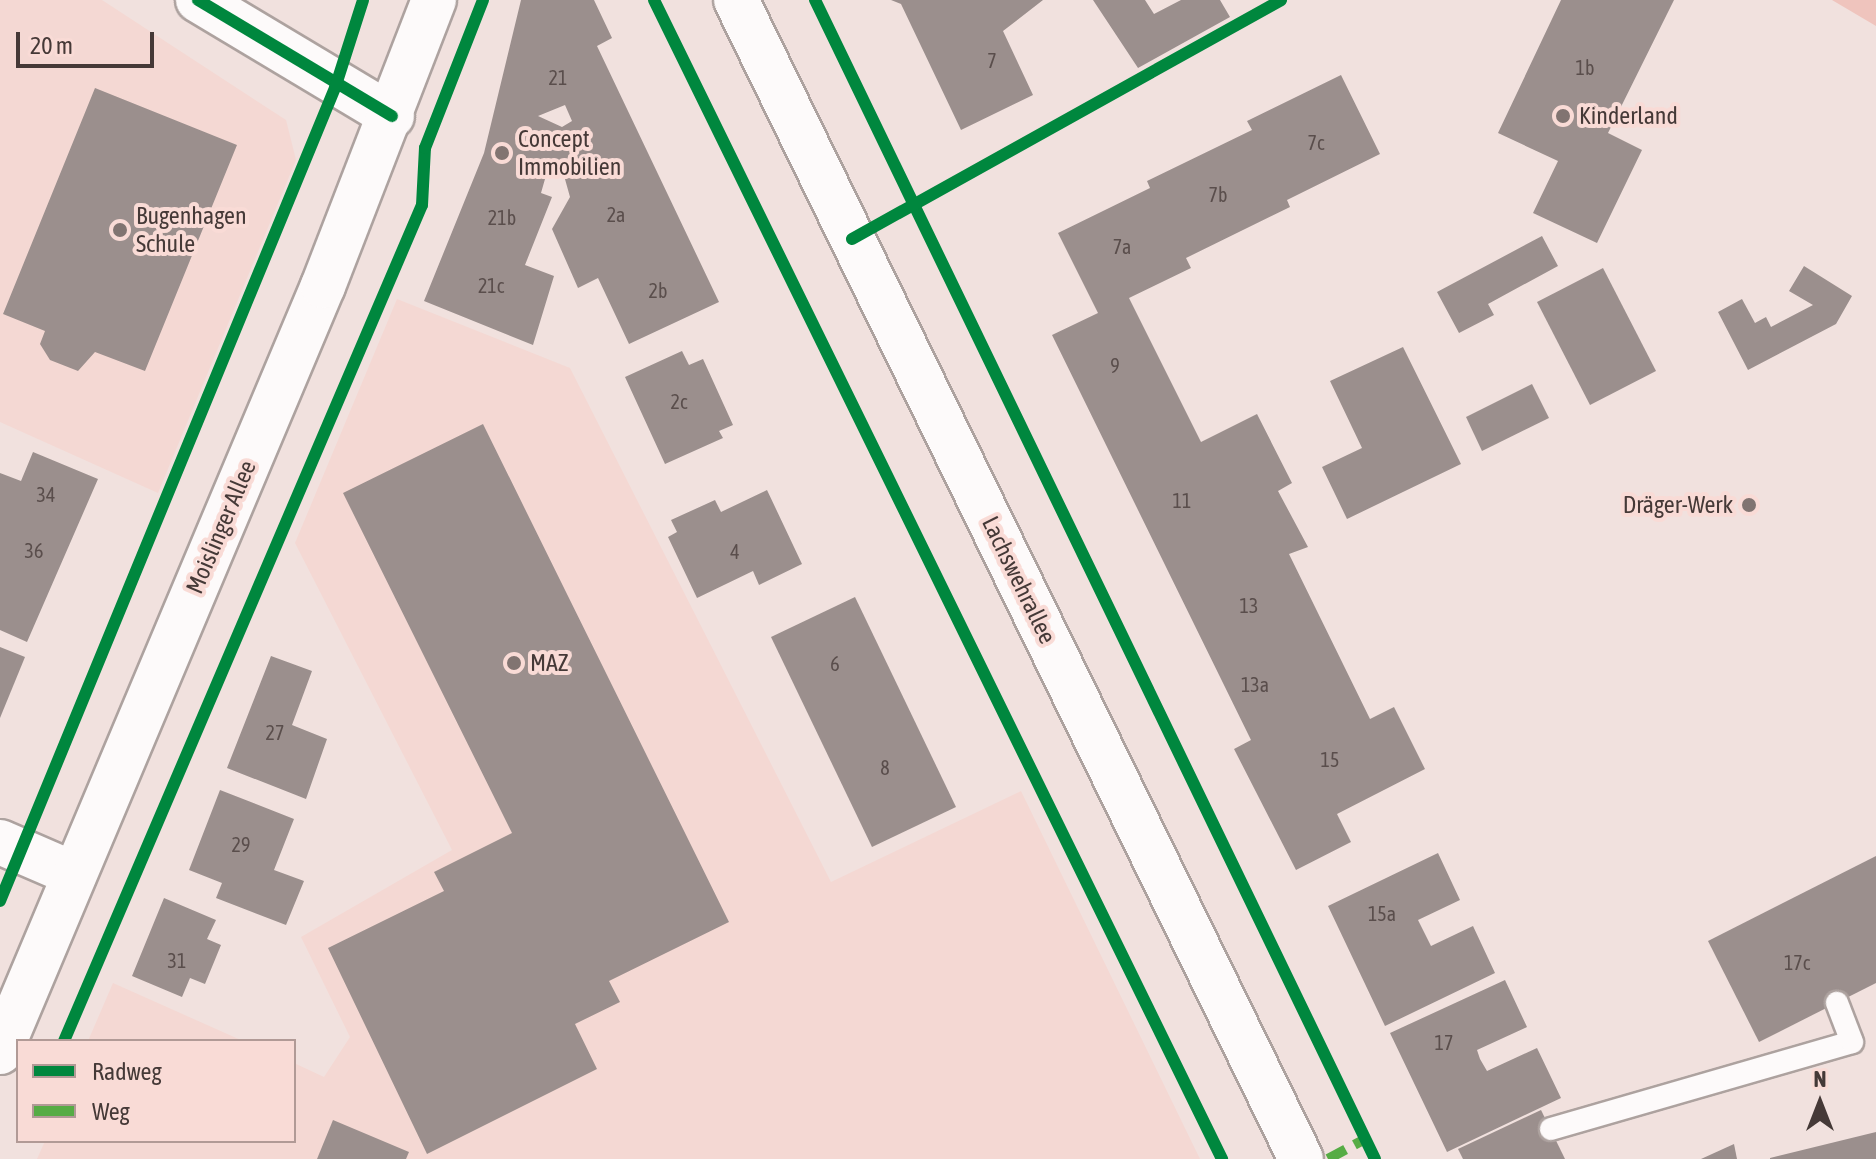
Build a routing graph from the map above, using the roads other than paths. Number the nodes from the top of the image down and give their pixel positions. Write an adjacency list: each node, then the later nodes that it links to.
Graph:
1 (198, 0): 4 (main road)
2 (434, 0): 4 (main road, Moislinger Allee)
3 (736, 0): 10 (main road, Lachswehrallee)
4 (392, 116): 6 (main road, Moislinger Allee)
5 (0, 842): 6 (main road)
6 (74, 874): 8 (main road, Moislinger Allee)
7 (1837, 1003): 9 (lane)
8 (0, 1052)
9 (1551, 1129)
10 (1301, 1159)

